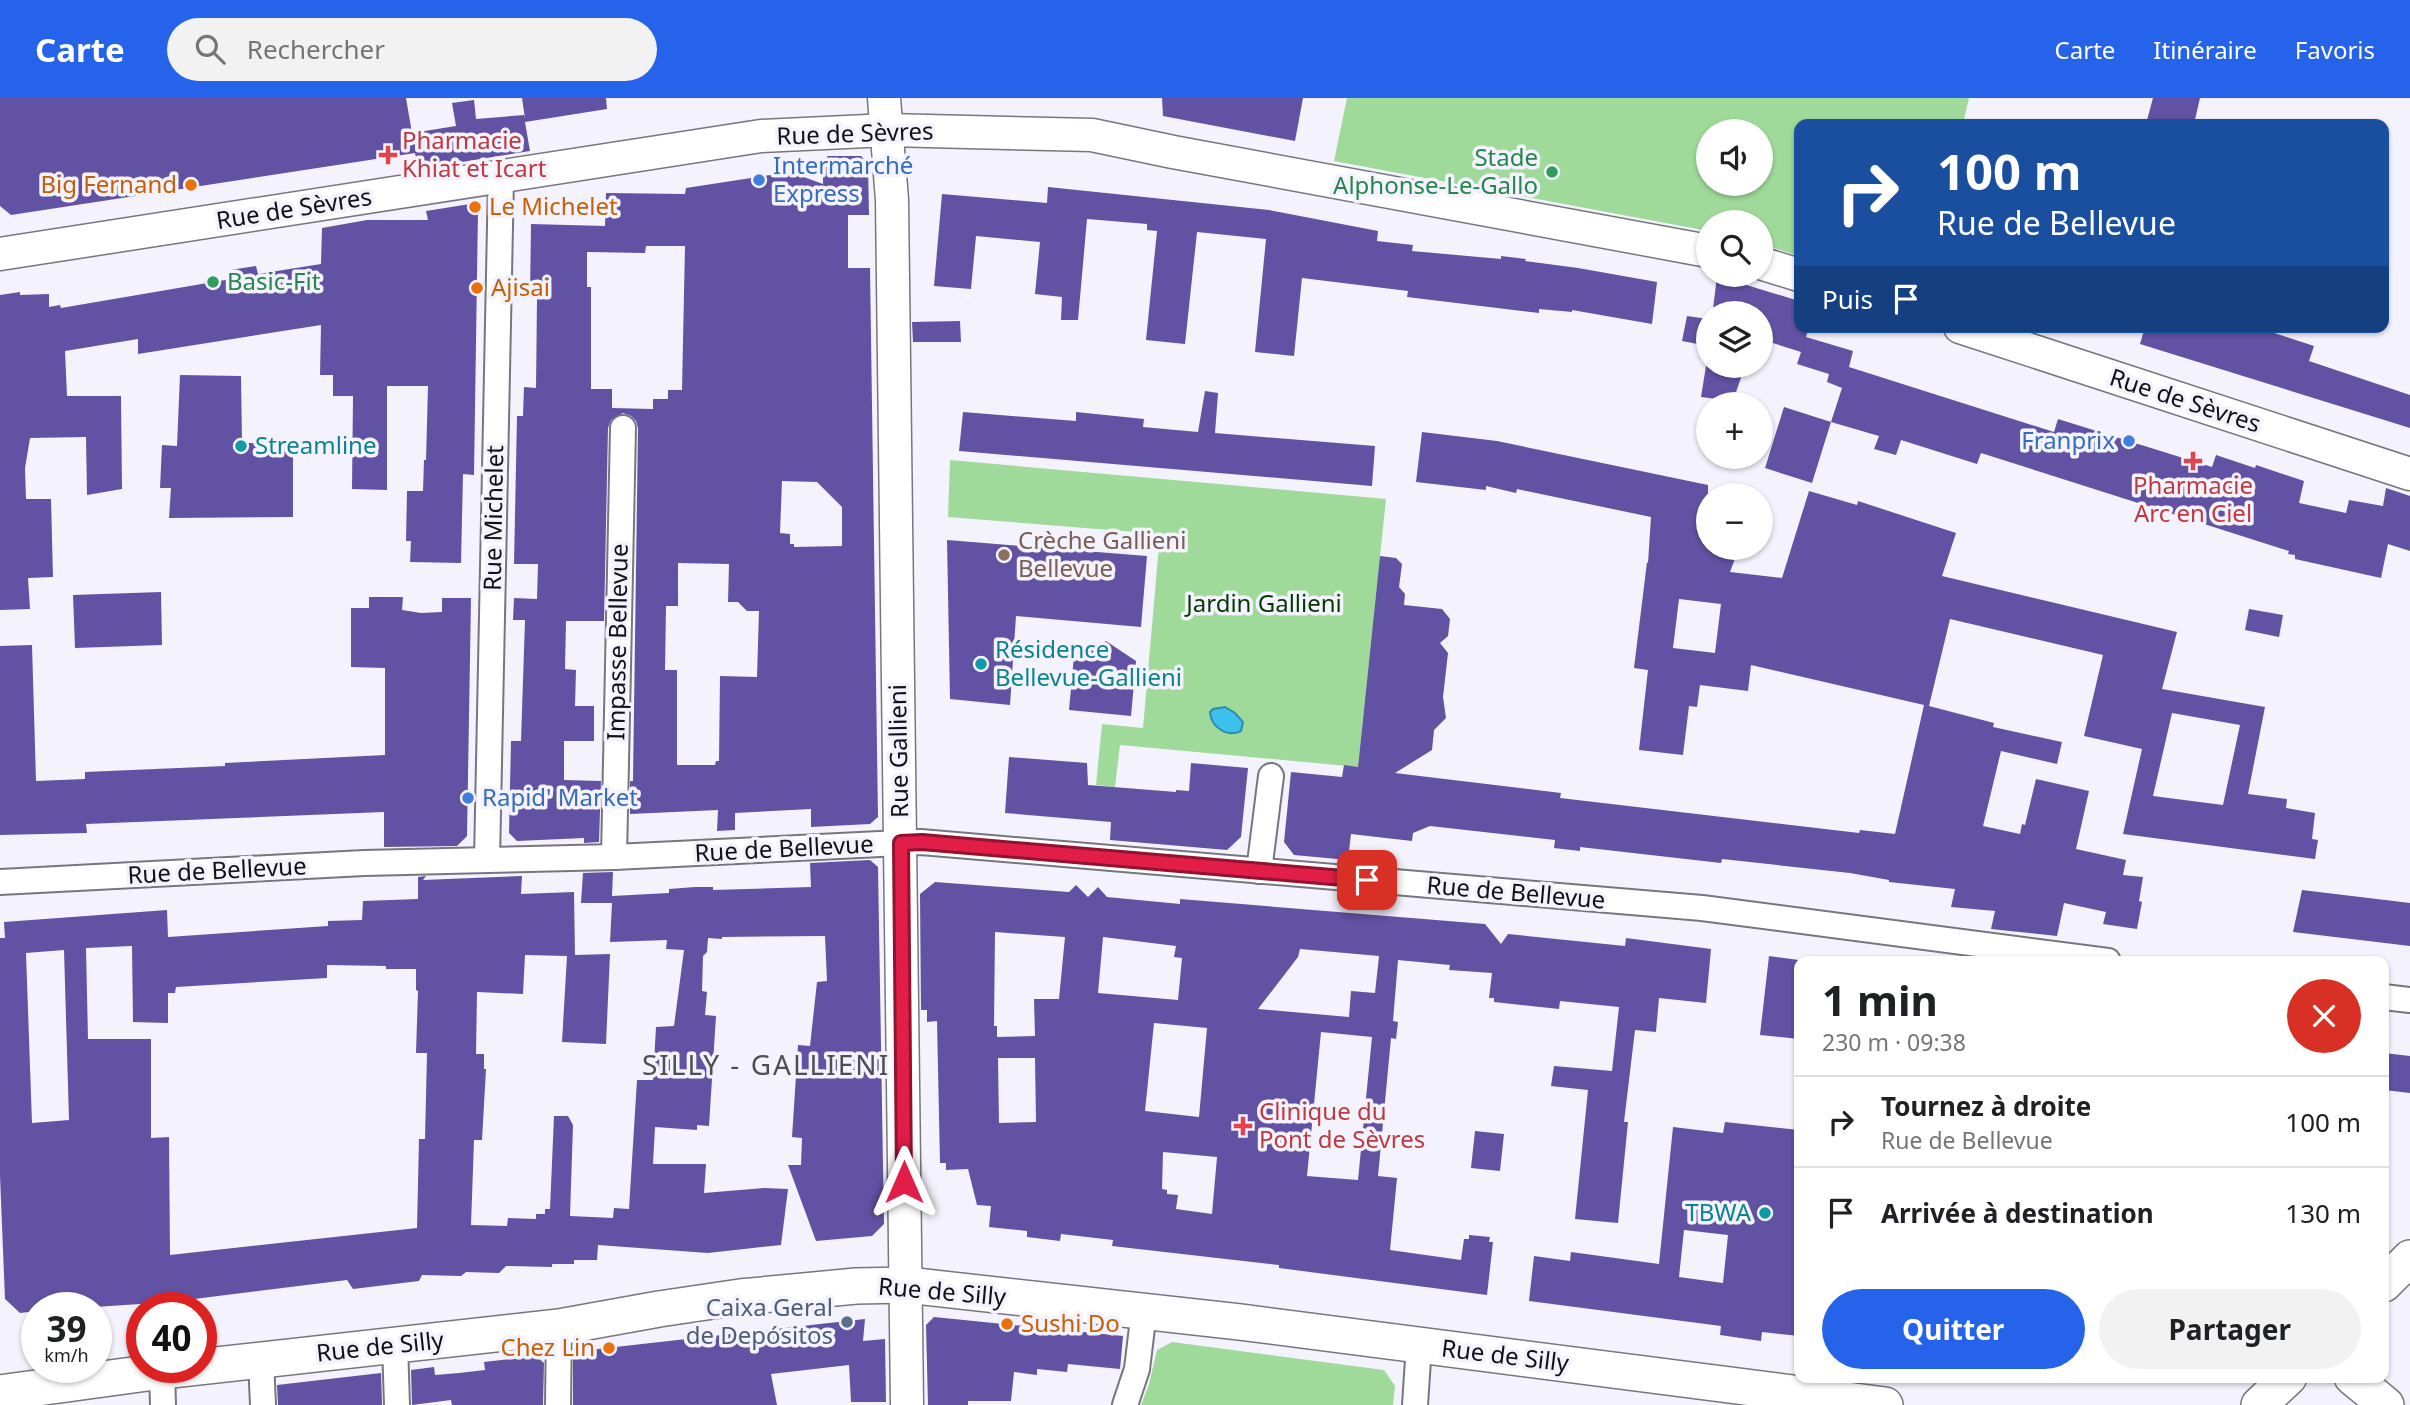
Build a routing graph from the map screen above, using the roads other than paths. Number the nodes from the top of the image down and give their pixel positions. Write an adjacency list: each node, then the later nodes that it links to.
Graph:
1 (884, 98): 2 (street, Rue Gallieni)
2 (888, 130): 3 (street, Rue de Sèvres); 4 (street, Rue de Sèvres); 12 (street, Rue Gallieni)
3 (501, 177): 5 (street, Rue de Sèvres); 14 (street, Rue Michelet)
4 (1696, 249)
5 (0, 254)
6 (1773, 267): 7 (street)
7 (1794, 273)
8 (1978, 333): 10 (street, Rue de Sèvres)
9 (623, 428): 13 (street, Impasse Bellevue)
10 (2410, 474)
11 (1271, 776): 15 (street)
12 (901, 843): 13 (street, Rue de Bellevue); 15 (street, Rue de Bellevue); 22 (street, Rue Gallieni)
13 (614, 857): 14 (street, Rue de Bellevue)
14 (487, 860): 16 (street, Rue de Bellevue)
15 (1259, 871): 17 (street, Rue de Bellevue)
16 (0, 882)
17 (2070, 956)
18 (2389, 998): 19 (street)
19 (2410, 1000)
20 (2410, 1258): 21 (main road)
21 (2389, 1279)
22 (907, 1285): 23 (main road, Rue de Silly); 24 (main road, Rue de Silly); 35 (street, Rue Gallieni)
23 (1144, 1311): 26 (main road, Rue de Silly); 36 (street)
24 (559, 1327): 25 (main road, Rue de Silly); 34 (street)
25 (395, 1345): 27 (main road, Rue de Silly); 33 (street)
26 (1419, 1345): 37 (street); 38 (main road, Rue de Silly)
27 (261, 1360): 30 (main road, Rue de Silly); 32 (street)
28 (2283, 1383): 39 (main road)
29 (2359, 1383): 40 (main road)
30 (162, 1388): 31 (main road, Rue de Silly)
31 (0, 1393)
32 (263, 1405)
33 (397, 1405)
34 (558, 1405)
35 (907, 1405)
36 (1125, 1405)
37 (1415, 1405)
38 (1885, 1405)
39 (2259, 1405)
40 (2386, 1405)

